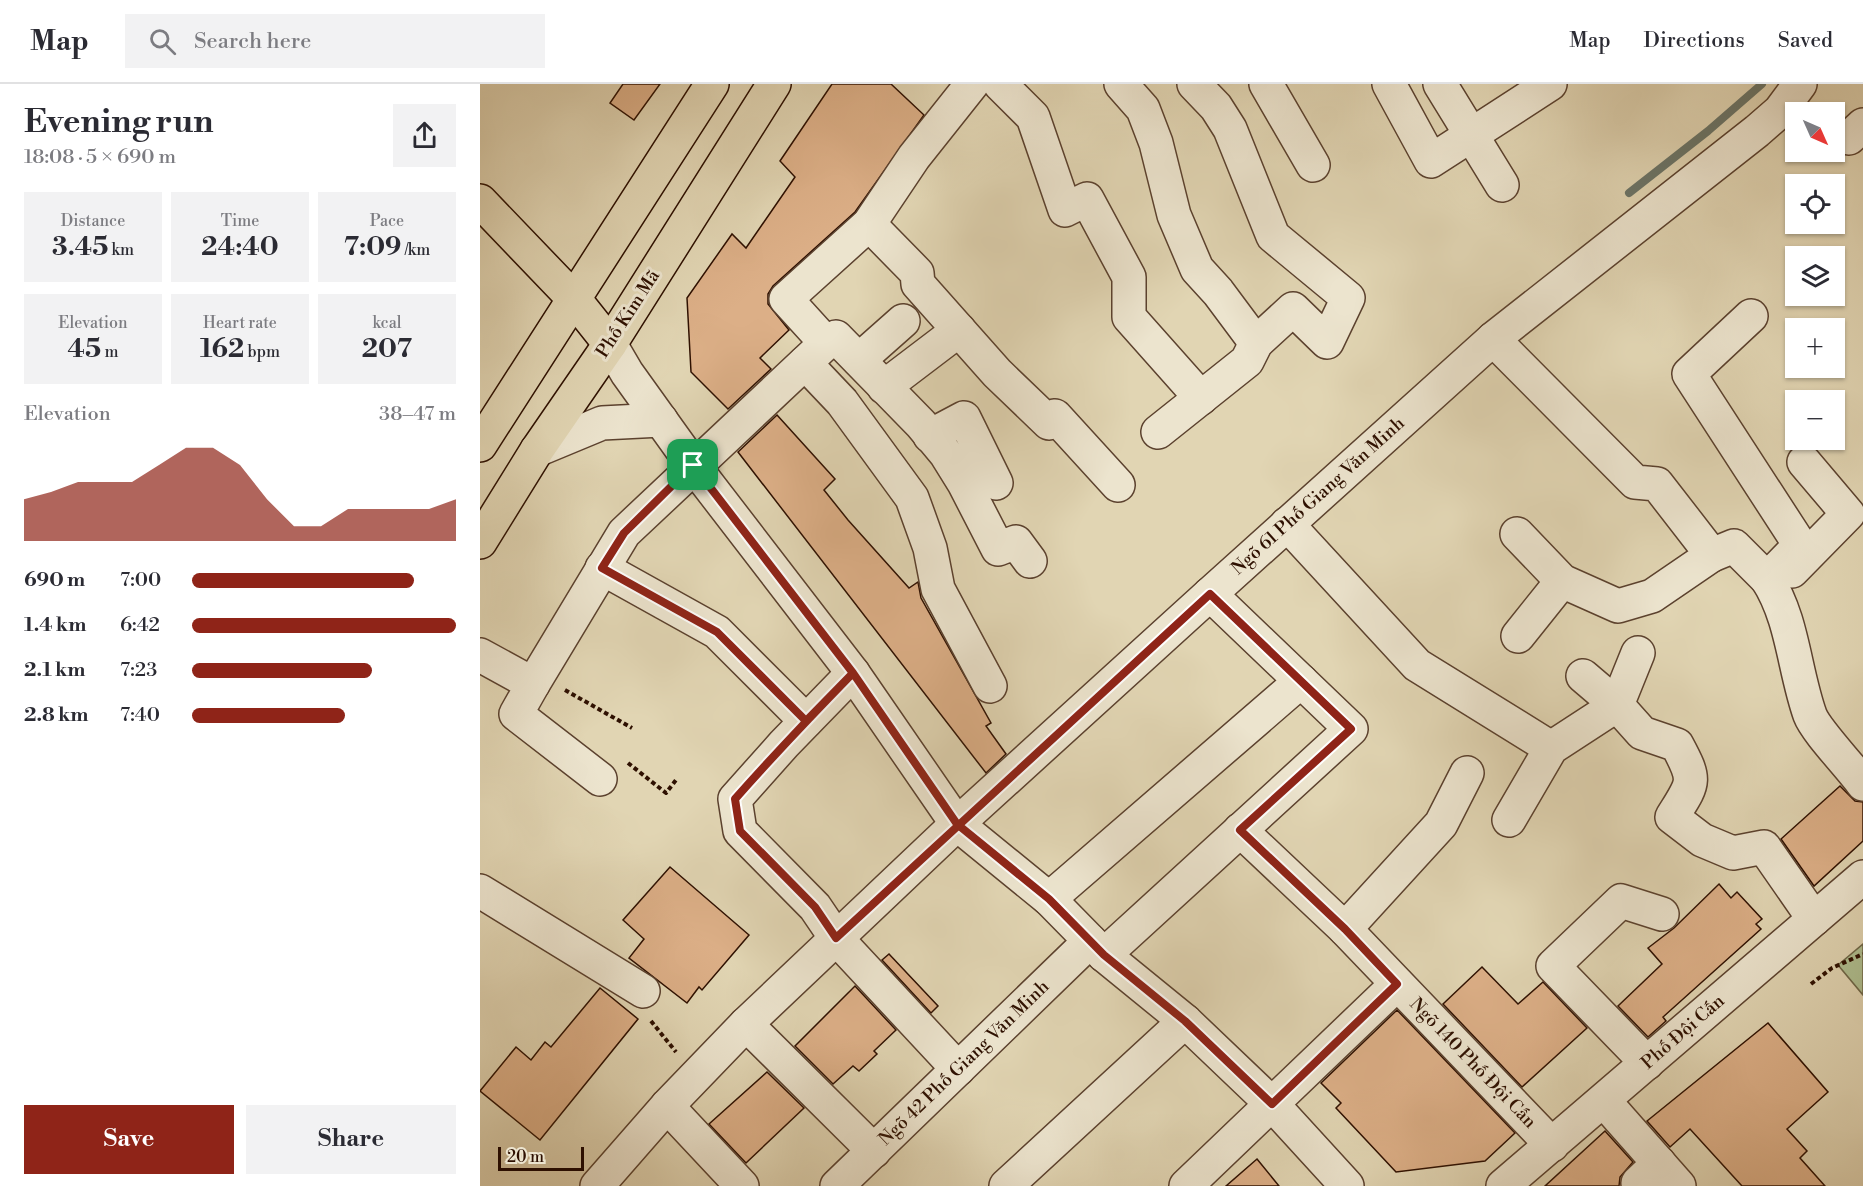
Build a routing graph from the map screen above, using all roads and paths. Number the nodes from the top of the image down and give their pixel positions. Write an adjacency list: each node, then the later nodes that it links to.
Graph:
1 (712, 84): 17 (main road)
2 (774, 84): 23 (main road, Phố Kim Mã)
3 (972, 84): 16 (street)
4 (1000, 84): 27 (street)
5 (1121, 84): 22 (street)
6 (1194, 84): 22 (street)
7 (1266, 84): 13 (street)
8 (1389, 84): 12 (street)
9 (1440, 84): 12 (street)
10 (1550, 84): 12 (street)
11 (1800, 84): 21 (street, Ngõ 61 Phố Giang Văn Minh)
12 (1471, 135): 14 (street)
13 (1313, 165)
14 (1502, 185)
15 (480, 201): 17 (main road)
16 (869, 224): 20 (street); 24 (street)
17 (575, 300): 23 (main road); 31 (main road)
18 (1751, 316): 44 (street)
19 (903, 321): 25 (street)
20 (959, 330): 26 (street); 36 (street)
21 (1493, 339): 37 (street, Ngõ 61 Phố Giang Văn Minh); 40 (street)
22 (1256, 343): 27 (street)
23 (610, 344): 28 (street); 32 (main road, Phố Kim Mã)
24 (815, 353): 25 (street); 34 (street); 53 (street)
25 (859, 360): 26 (street)
26 (884, 387): 30 (street)
27 (1201, 399): 29 (street)
28 (660, 420): 32 (street); 34 (street)
29 (1158, 432)
30 (930, 436): 35 (street); 41 (street)
31 (480, 446)
32 (537, 450): 39 (main road, Phố Kim Mã)
33 (1804, 462): 44 (street)
34 (693, 465): 42 (street); 49 (street)
35 (996, 483)
36 (1118, 485)
37 (1287, 524): 45 (street, Ngõ 61 Phố Giang Văn Minh); 57 (street)
38 (1517, 534): 43 (street)
39 (480, 542)
40 (1712, 555): 43 (street); 44 (street)
41 (1030, 561)
42 (602, 568): 51 (street); 55 (street)
43 (1562, 581): 46 (street)
44 (1770, 584): 61 (street)
45 (1210, 594): 52 (street); 63 (street, Ngõ 61 Phố Giang Văn Minh)
46 (1518, 636)
47 (1638, 653): 54 (street)
48 (480, 655): 51 (street)
49 (853, 673): 55 (street); 63 (street)
50 (1583, 676): 54 (street)
51 (536, 680): 56 (path); 59 (street)
52 (1301, 681): 64 (street, Ngõ 42 Phố Giang Văn Minh); 67 (street)
53 (990, 686)
54 (1617, 705): 57 (street); 69 (street)
55 (806, 721): 71 (street)
56 (632, 728)
57 (1551, 748): 62 (street)
58 (1467, 773): 70 (street)
59 (600, 779): 60 (path)
60 (676, 780)
61 (1863, 784)
62 (1509, 820)
63 (957, 824): 67 (street); 71 (street, Ngõ 61 Phố Giang Văn Minh)
64 (1240, 830): 70 (street, Ngõ 140 Phố Đội Cấn); 72 (street, Ngõ 42 Phố Giang Văn Minh)
65 (1863, 877): 69 (street, Phố Đội Cấn)
66 (480, 891): 76 (street)
67 (1049, 899): 72 (street)
68 (1662, 914): 79 (street)
69 (1814, 919): 79 (street, Phố Đội Cấn)
70 (1345, 929): 74 (street, Ngõ 140 Phố Đội Cấn)
71 (836, 938): 78 (street, Ngõ 61 Phố Giang Văn Minh); 80 (street)
72 (1097, 948): 77 (street); 80 (street, Ngõ 42 Phố Giang Văn Minh)
73 (1863, 954): 75 (path)
74 (1397, 984): 82 (street); 84 (street, Ngõ 140 Phố Đội Cấn)
75 (1811, 984)
76 (643, 991)
77 (1185, 1021): 82 (street); 90 (street)
78 (746, 1024): 83 (street, Ngõ 61 Phố Giang Văn Minh); 85 (street)
79 (1647, 1063): 81 (street, Phố Đội Cấn)
80 (958, 1069): 85 (street, Ngõ 42 Phố Giang Văn Minh)
81 (1604, 1101): 84 (street, Phố Đội Cấn); 86 (street)
82 (1272, 1104): 91 (street); 92 (street)
83 (667, 1106): 87 (street, Ngõ 61 Phố Giang Văn Minh); 88 (street)
84 (1552, 1145): 93 (street, Phố Đội Cấn)
85 (874, 1151): 89 (street, Ngõ 42 Phố Giang Văn Minh)
86 (1658, 1178)
87 (597, 1186)
88 (742, 1186)
89 (837, 1186)
90 (1006, 1186)
91 (1186, 1186)
92 (1347, 1186)
93 (1503, 1186)

